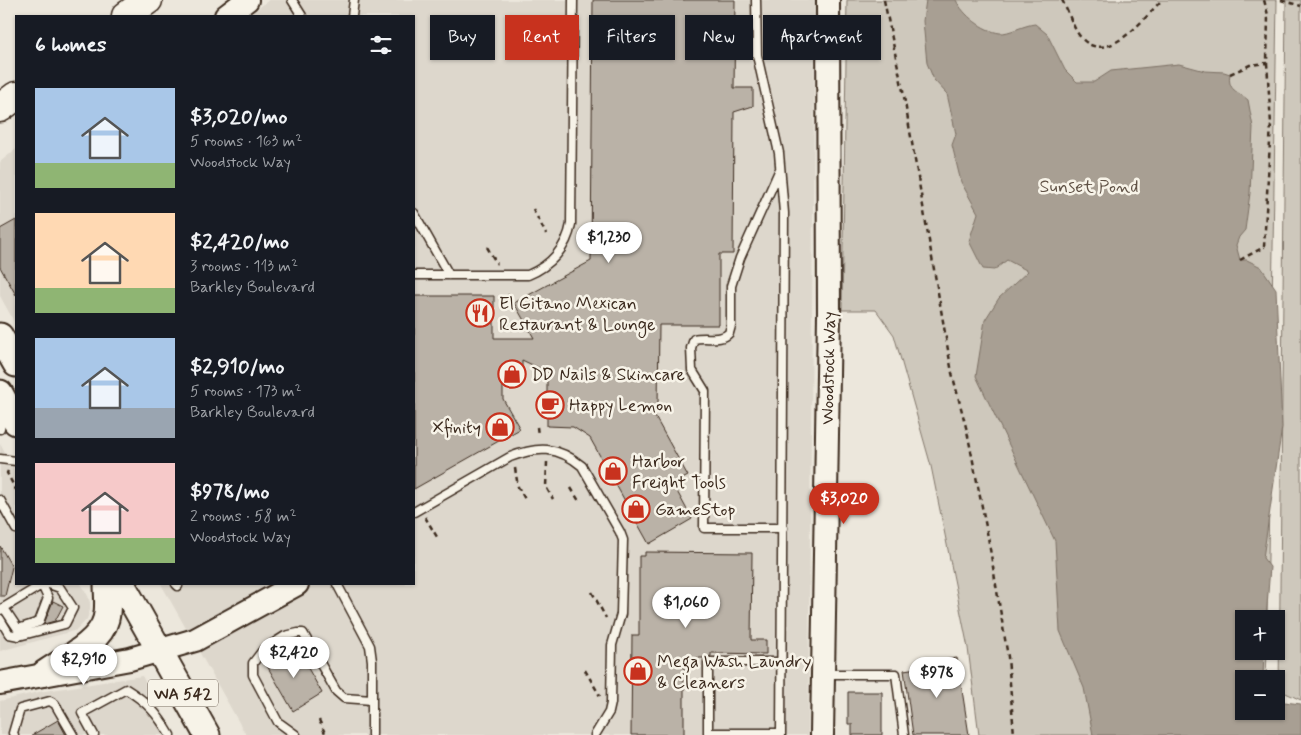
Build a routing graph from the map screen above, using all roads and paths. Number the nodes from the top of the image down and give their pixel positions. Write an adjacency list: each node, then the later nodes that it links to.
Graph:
1 (148, 0): 14 (highway)
2 (248, 0): 15 (main road)
3 (292, 0): 16 (lane)
4 (354, 0): 17 (lane)
5 (573, 0): 30 (lane)
6 (756, 0): 22 (lane)
7 (828, 0): 74 (main road, Woodstock Way)
8 (884, 0): 91 (path)
9 (1062, 0): 10 (path)
10 (1162, 0)
11 (1264, 0): 18 (path)
12 (1281, 0): 13 (path)
13 (1301, 6)
14 (127, 15)
15 (227, 15)
16 (301, 15)
17 (352, 15)
18 (1267, 63): 19 (path); 27 (path)
19 (1230, 74)
20 (15, 97): 21 (highway)
21 (0, 108)
22 (781, 167): 56 (lane); 56 (lane)
23 (533, 209): 25 (path)
24 (415, 215): 30 (lane)
25 (546, 234)
26 (487, 248): 28 (path)
27 (1240, 260)
28 (497, 264)
29 (415, 275): 30 (lane)
30 (449, 275)
31 (509, 294): 32 (path)
32 (509, 303)
33 (0, 336): 34 (main road)
34 (15, 362)
35 (1, 395): 36 (main road); 38 (lane)
36 (15, 420)
37 (537, 427): 39 (path)
38 (0, 429)
39 (538, 435)
40 (0, 459): 42 (lane)
41 (547, 460): 50 (path)
42 (15, 461)
43 (515, 468): 49 (path)
44 (8, 471): 45 (path)
45 (15, 488)
46 (571, 488): 52 (path)
47 (15, 491): 48 (path)
48 (10, 494)
49 (525, 499)
50 (552, 499)
51 (0, 500): 55 (lane)
52 (579, 501)
53 (415, 511): 88 (lane)
54 (425, 518): 57 (path)
55 (15, 527)
56 (783, 528): 71 (lane)
57 (437, 538)
58 (43, 585): 67 (lane)
59 (45, 585): 67 (lane)
60 (49, 585): 69 (lane)
61 (107, 585): 73 (main road)
62 (123, 585): 70 (main road, WA 542)
63 (294, 585): 66 (main road)
64 (338, 585): 77 (lane)
65 (592, 592): 68 (path)
66 (268, 593): 70 (main road)
67 (2, 609)
68 (606, 618)
69 (0, 619)
70 (160, 651): 73 (main road); 85 (main road, WA 542)
71 (782, 662): 80 (lane); 80 (lane)
72 (585, 670): 76 (path)
73 (45, 674): 75 (main road)
74 (822, 674): 89 (main road, Woodstock Way); 90 (lane)
75 (0, 683)
76 (600, 696)
77 (372, 700): 86 (lane); 87 (lane)
78 (319, 720): 79 (path)
79 (326, 732)
80 (781, 734)
81 (14, 735): 82 (lane)
82 (74, 735)
83 (94, 735): 84 (lane)
84 (170, 735)
85 (207, 735)
86 (296, 735)
87 (372, 735)
88 (595, 735)
89 (822, 735)
90 (904, 735)
91 (1014, 735)

